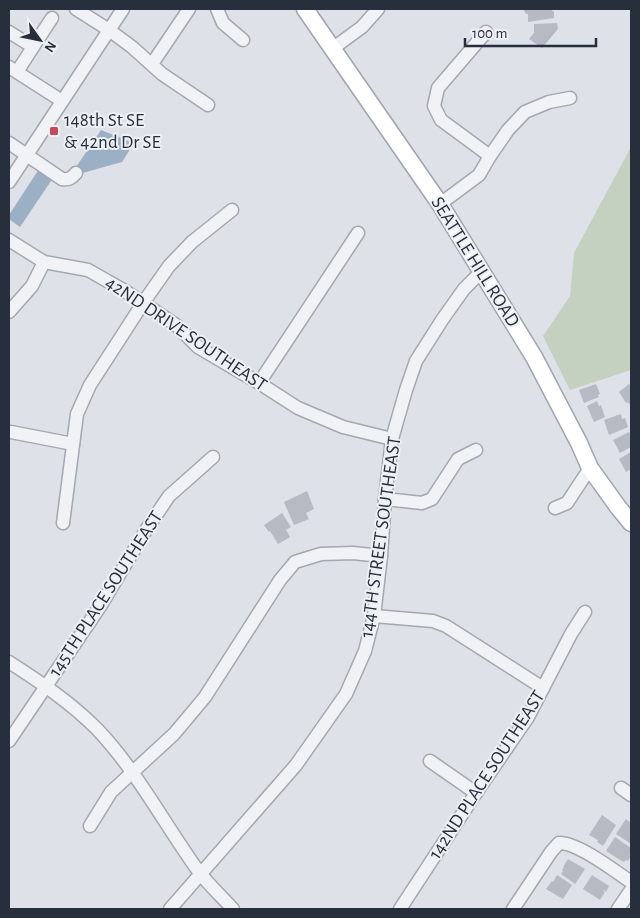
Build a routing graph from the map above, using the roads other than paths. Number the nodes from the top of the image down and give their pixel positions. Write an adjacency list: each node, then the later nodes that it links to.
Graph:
1 (76, 9): 8 (street)
2 (122, 9): 8 (street)
3 (189, 9): 14 (street)
4 (217, 9): 11 (street)
5 (305, 9): 13 (main road, SEATTLE HILL ROAD)
6 (378, 9): 13 (street)
7 (52, 18): 12 (street)
8 (109, 30): 14 (street); 17 (street)
9 (9, 32): 12 (street)
10 (486, 32): 21 (street)
11 (242, 40)
12 (33, 47): 15 (street)
13 (332, 49): 24 (main road, SEATTLE HILL ROAD)
14 (152, 64): 18 (street)
15 (13, 69): 17 (street)
16 (570, 98): 21 (street)
17 (62, 101): 20 (street)
18 (208, 105)
19 (9, 143): 20 (street)
20 (27, 155): 22 (street); 23 (street)
21 (490, 156): 24 (street)
22 (76, 172)
23 (9, 182)
24 (440, 204): 29 (main road, SEATTLE HILL ROAD)
25 (232, 210): 30 (street)
26 (358, 233): 32 (street)
27 (9, 240): 28 (street, 42ND DRIVE SOUTHEAST)
28 (44, 262): 30 (street, 42ND DRIVE SOUTHEAST); 31 (street)
29 (481, 272): 34 (street, 144TH STREET SOUTHEAST); 38 (main road, SEATTLE HILL ROAD)
30 (143, 303): 32 (street, 42ND DRIVE SOUTHEAST); 35 (street)
31 (9, 312)
32 (259, 383): 34 (street, 42ND DRIVE SOUTHEAST)
33 (11, 432): 35 (street)
34 (392, 439): 39 (street, 144TH STREET SOUTHEAST)
35 (73, 444): 41 (street)
36 (476, 450): 39 (street)
37 (213, 457): 47 (street, 145TH PLACE SOUTHEAST)
38 (590, 468): 40 (street); 42 (main road, SEATTLE HILL ROAD)
39 (385, 499): 43 (street, 144TH STREET SOUTHEAST)
40 (555, 508)
41 (64, 523)
42 (631, 523)
43 (381, 556): 45 (street, 144TH STREET SOUTHEAST); 51 (street)
44 (585, 612): 48 (street, 142ND PLACE SOUTHEAST)
45 (374, 616): 48 (street); 54 (street, 144TH STREET SOUTHEAST)
46 (9, 662): 47 (street)
47 (47, 686): 49 (street, 145TH PLACE SOUTHEAST); 51 (street)
48 (543, 688): 52 (street, 142ND PLACE SOUTHEAST)
49 (9, 741)
50 (430, 761): 52 (street)
51 (131, 772): 53 (street); 54 (street)
52 (476, 793): 59 (street, 142ND PLACE SOUTHEAST)
53 (90, 826)
54 (200, 874): 57 (street, 144TH STREET SOUTHEAST); 58 (street)
55 (631, 882): 60 (street)
56 (631, 890): 61 (street)
57 (170, 909)
58 (233, 909)
59 (400, 909)
60 (512, 909)
61 (618, 909)

